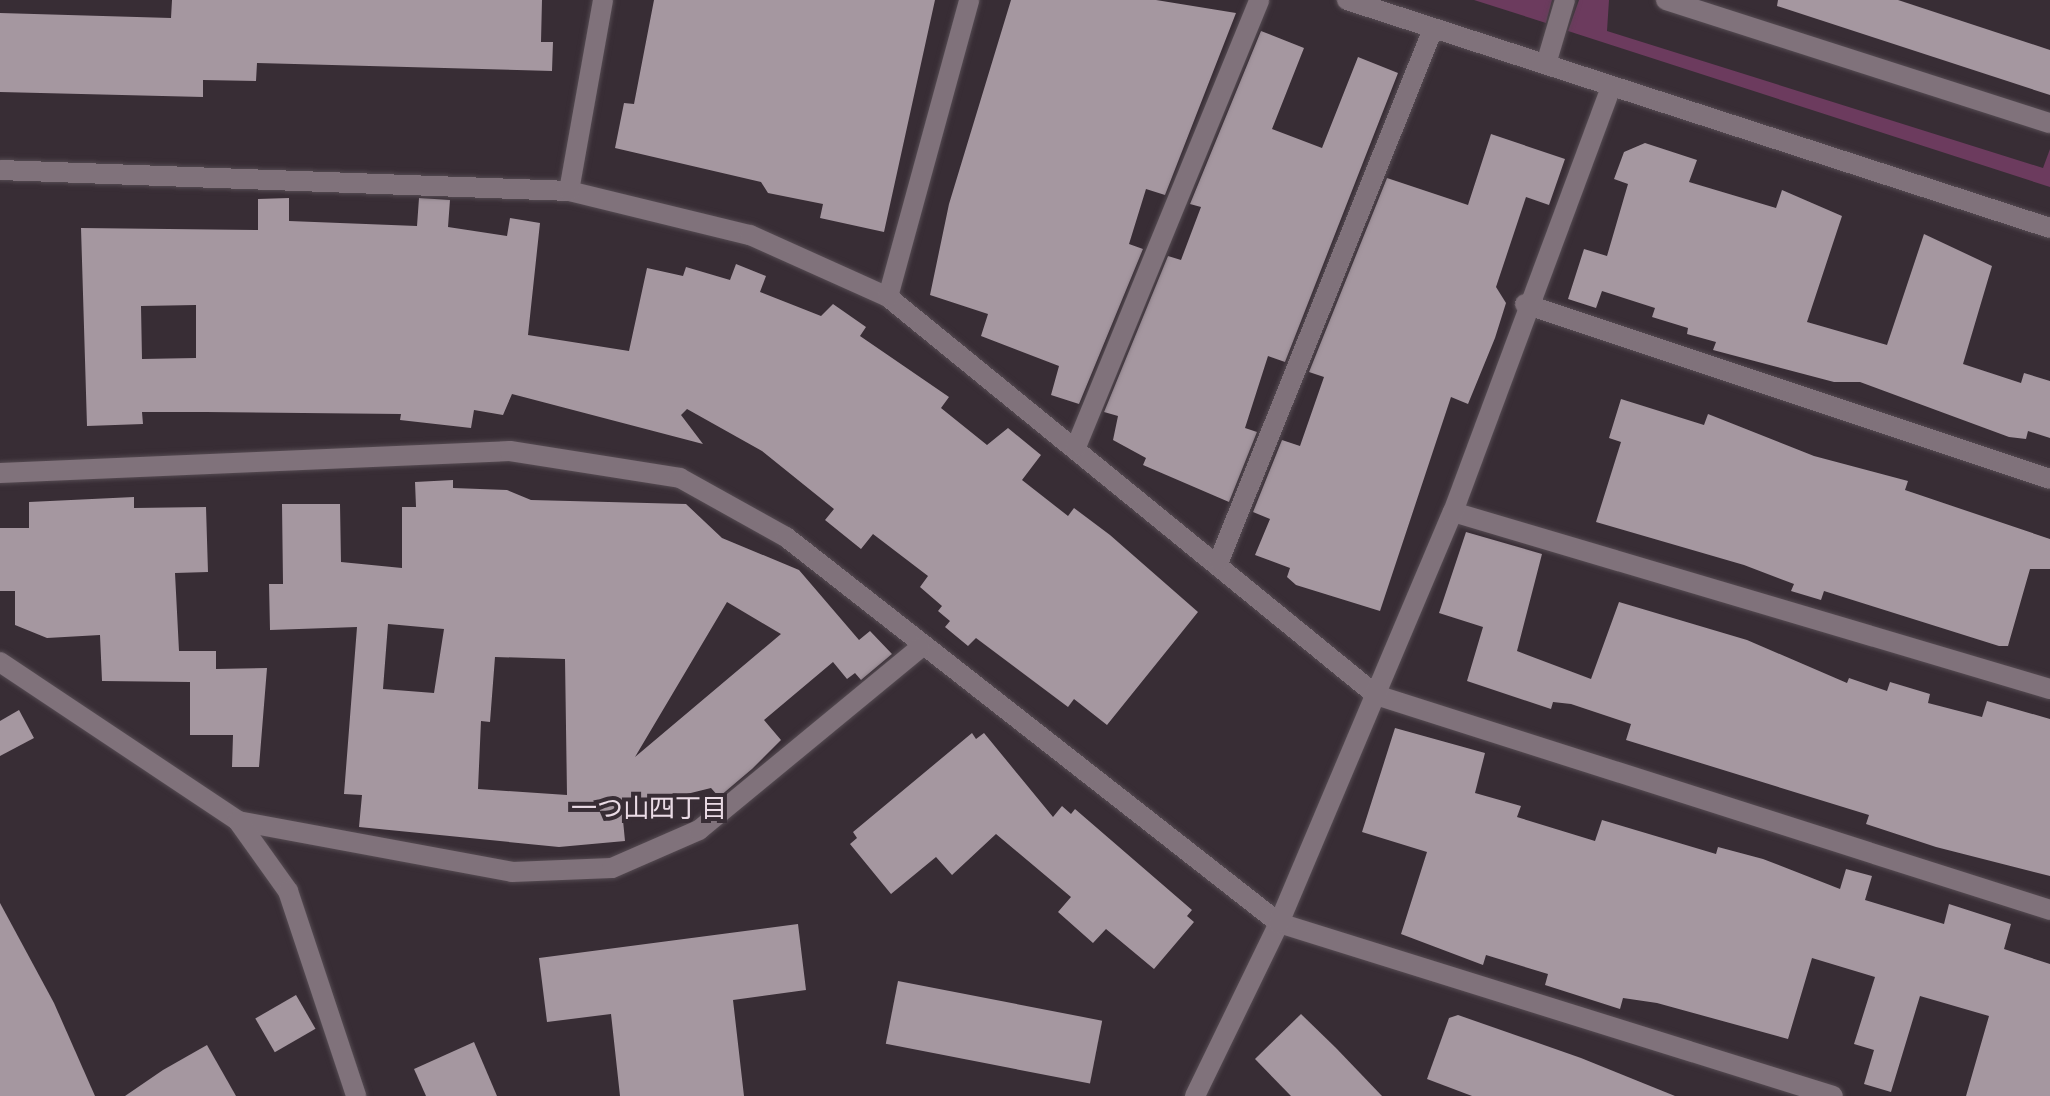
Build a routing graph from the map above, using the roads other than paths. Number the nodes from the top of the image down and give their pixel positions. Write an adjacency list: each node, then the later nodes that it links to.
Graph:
1 (603, 0): 12 (street)
2 (969, 0): 14 (street)
3 (1259, 0): 16 (street)
4 (1347, 0): 7 (street)
5 (1565, 0): 8 (street)
6 (1666, 0): 10 (street)
7 (1433, 29): 8 (street); 20 (street)
8 (1546, 64): 9 (street)
9 (1611, 88): 13 (street); 15 (street)
10 (2050, 123)
11 (0, 170): 12 (street)
12 (569, 191): 14 (street)
13 (2050, 228)
14 (888, 297): 16 (street)
15 (1525, 304): 18 (street); 19 (street)
16 (1076, 447): 20 (street)
17 (0, 473): 21 (street)
18 (2050, 479)
19 (1453, 512): 23 (street); 24 (street)
20 (1219, 561): 24 (street)
21 (920, 648): 25 (street); 27 (street)
22 (0, 662): 25 (street)
23 (2050, 689)
24 (1376, 695): 26 (street); 27 (street)
25 (238, 821): 28 (street)
26 (2050, 910)
27 (1279, 923): 29 (street); 30 (street)
28 (356, 1096)
29 (1195, 1096)
30 (1833, 1096)

